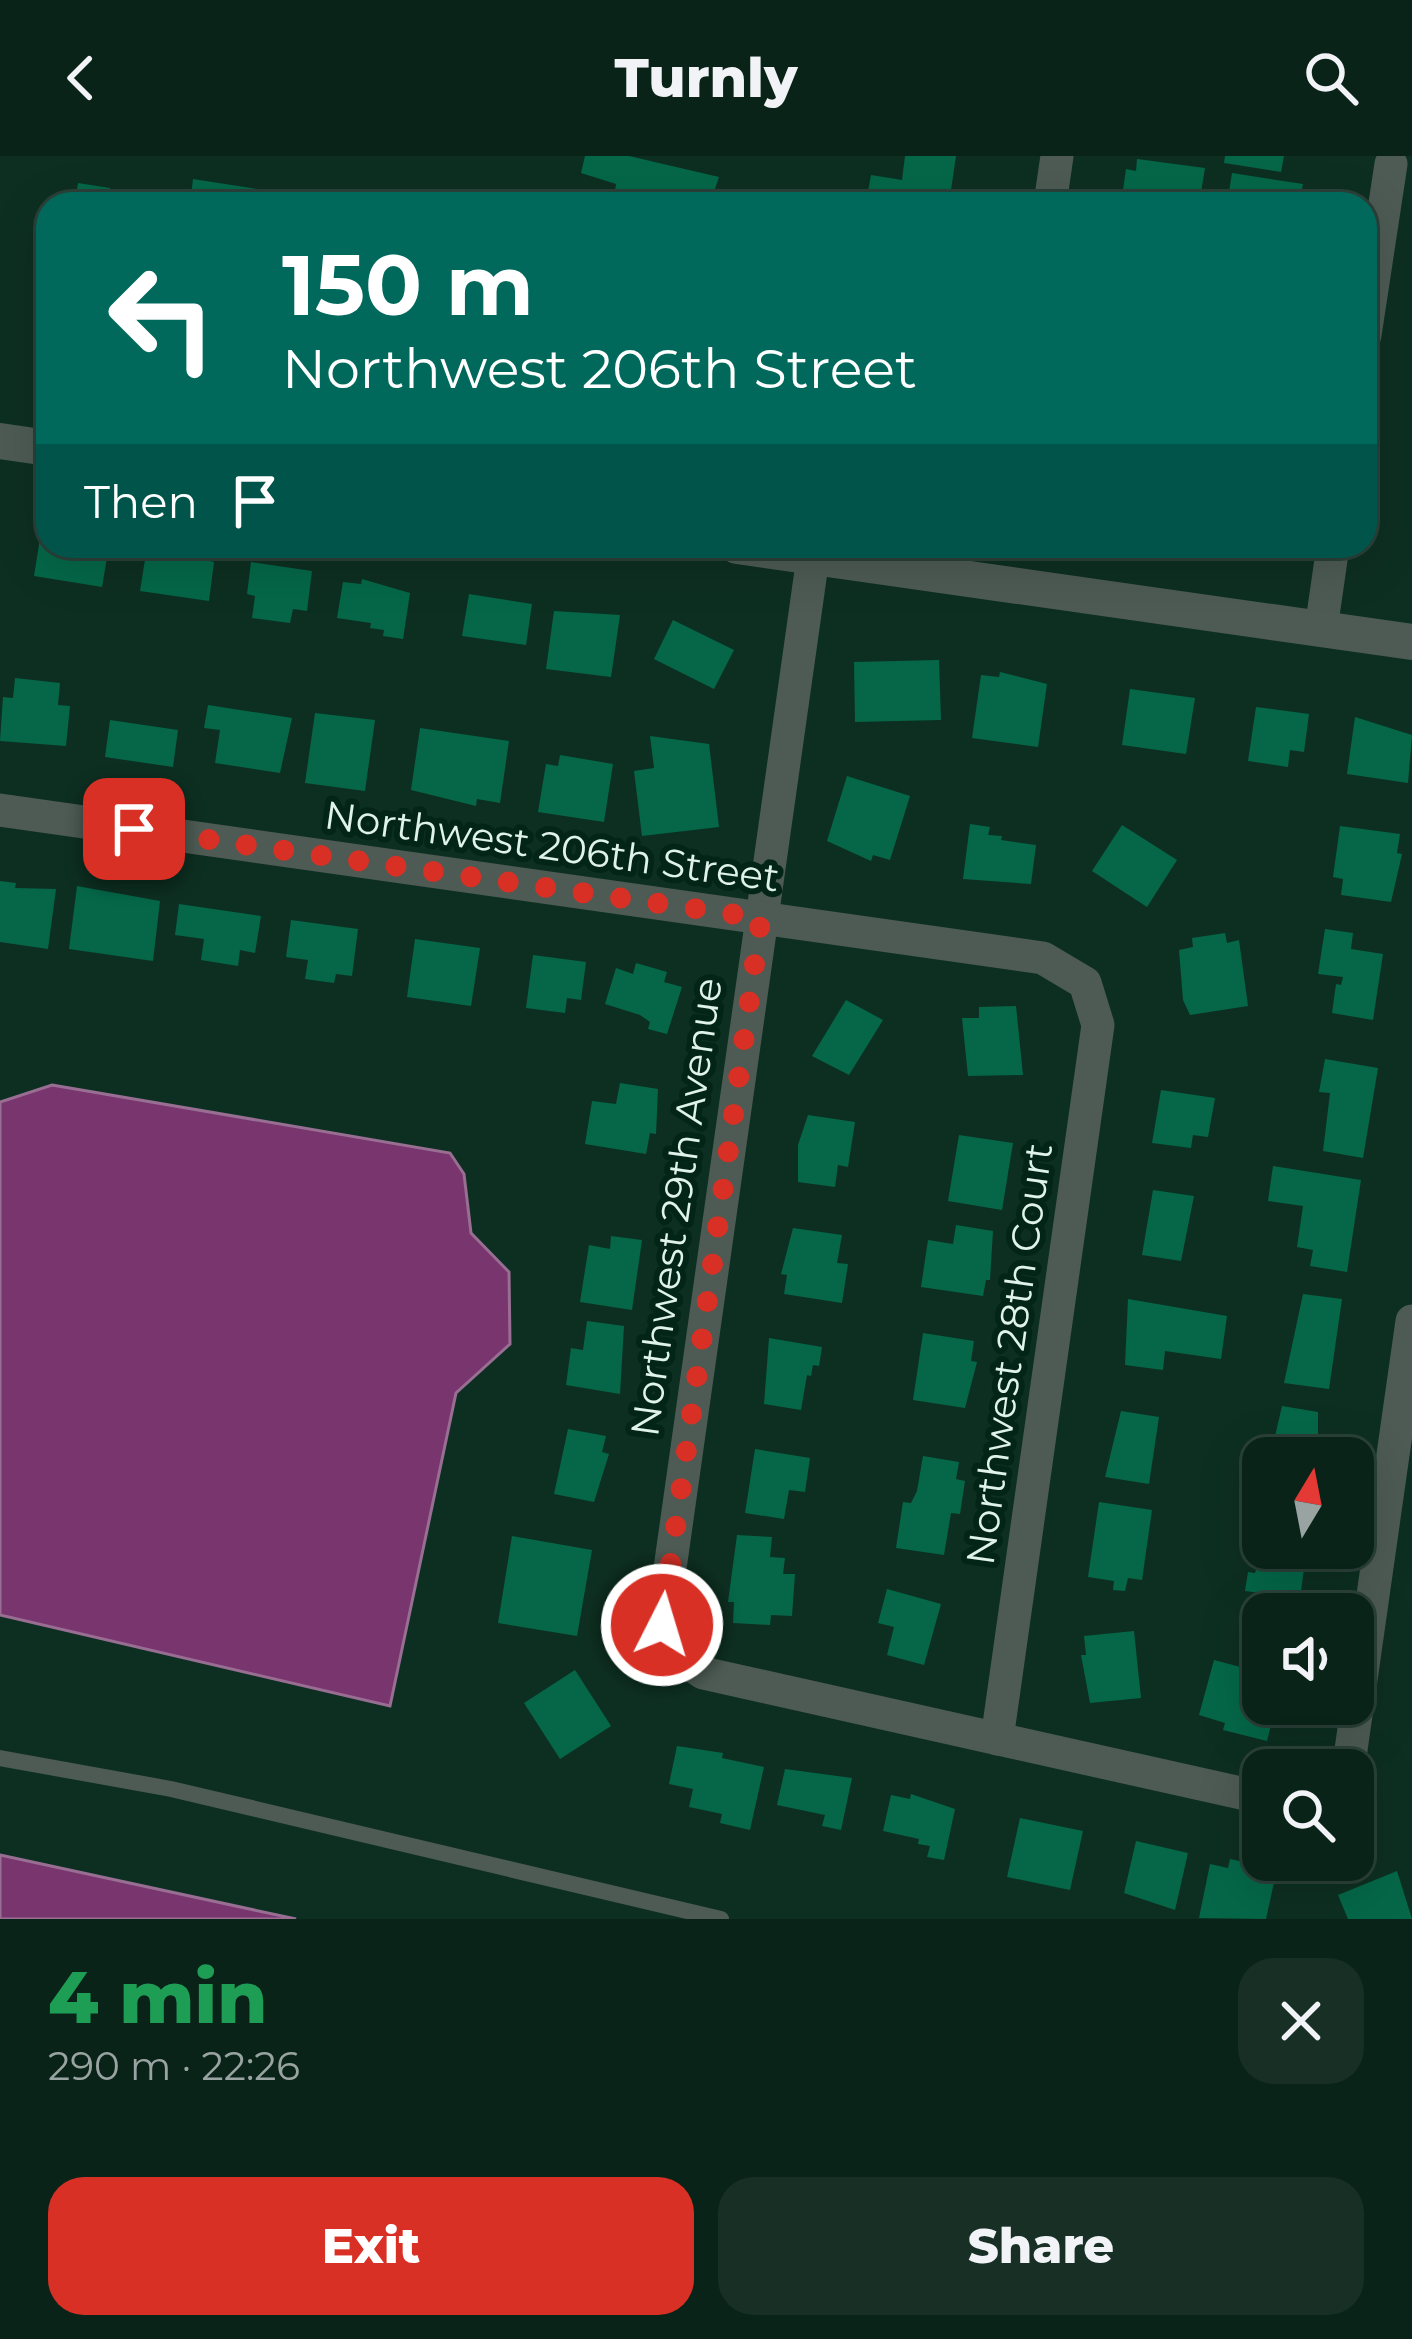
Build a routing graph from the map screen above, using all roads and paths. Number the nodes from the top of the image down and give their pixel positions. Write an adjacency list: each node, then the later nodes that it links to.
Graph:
1 (1057, 156): 3 (street)
2 (1391, 164): 4 (street)
3 (1052, 192)
4 (1377, 245)
5 (0, 441): 6 (street)
6 (36, 446)
7 (813, 558): 13 (street, Northwest 29th Avenue)
8 (820, 558): 10 (street)
9 (1331, 558): 10 (street)
10 (1321, 629): 11 (street)
11 (1412, 642)
12 (0, 810): 13 (street, Northwest 206th Street)
13 (761, 918): 14 (street, Northwest 206th Street); 16 (street, Northwest 29th Avenue)
14 (1085, 983): 16 (street, Northwest 28th Court)
15 (1412, 1321): 17 (street)
16 (997, 1739): 19 (street)
17 (1351, 1749)
18 (0, 1758): 20 (lane)
19 (1242, 1793)
20 (721, 1919)

